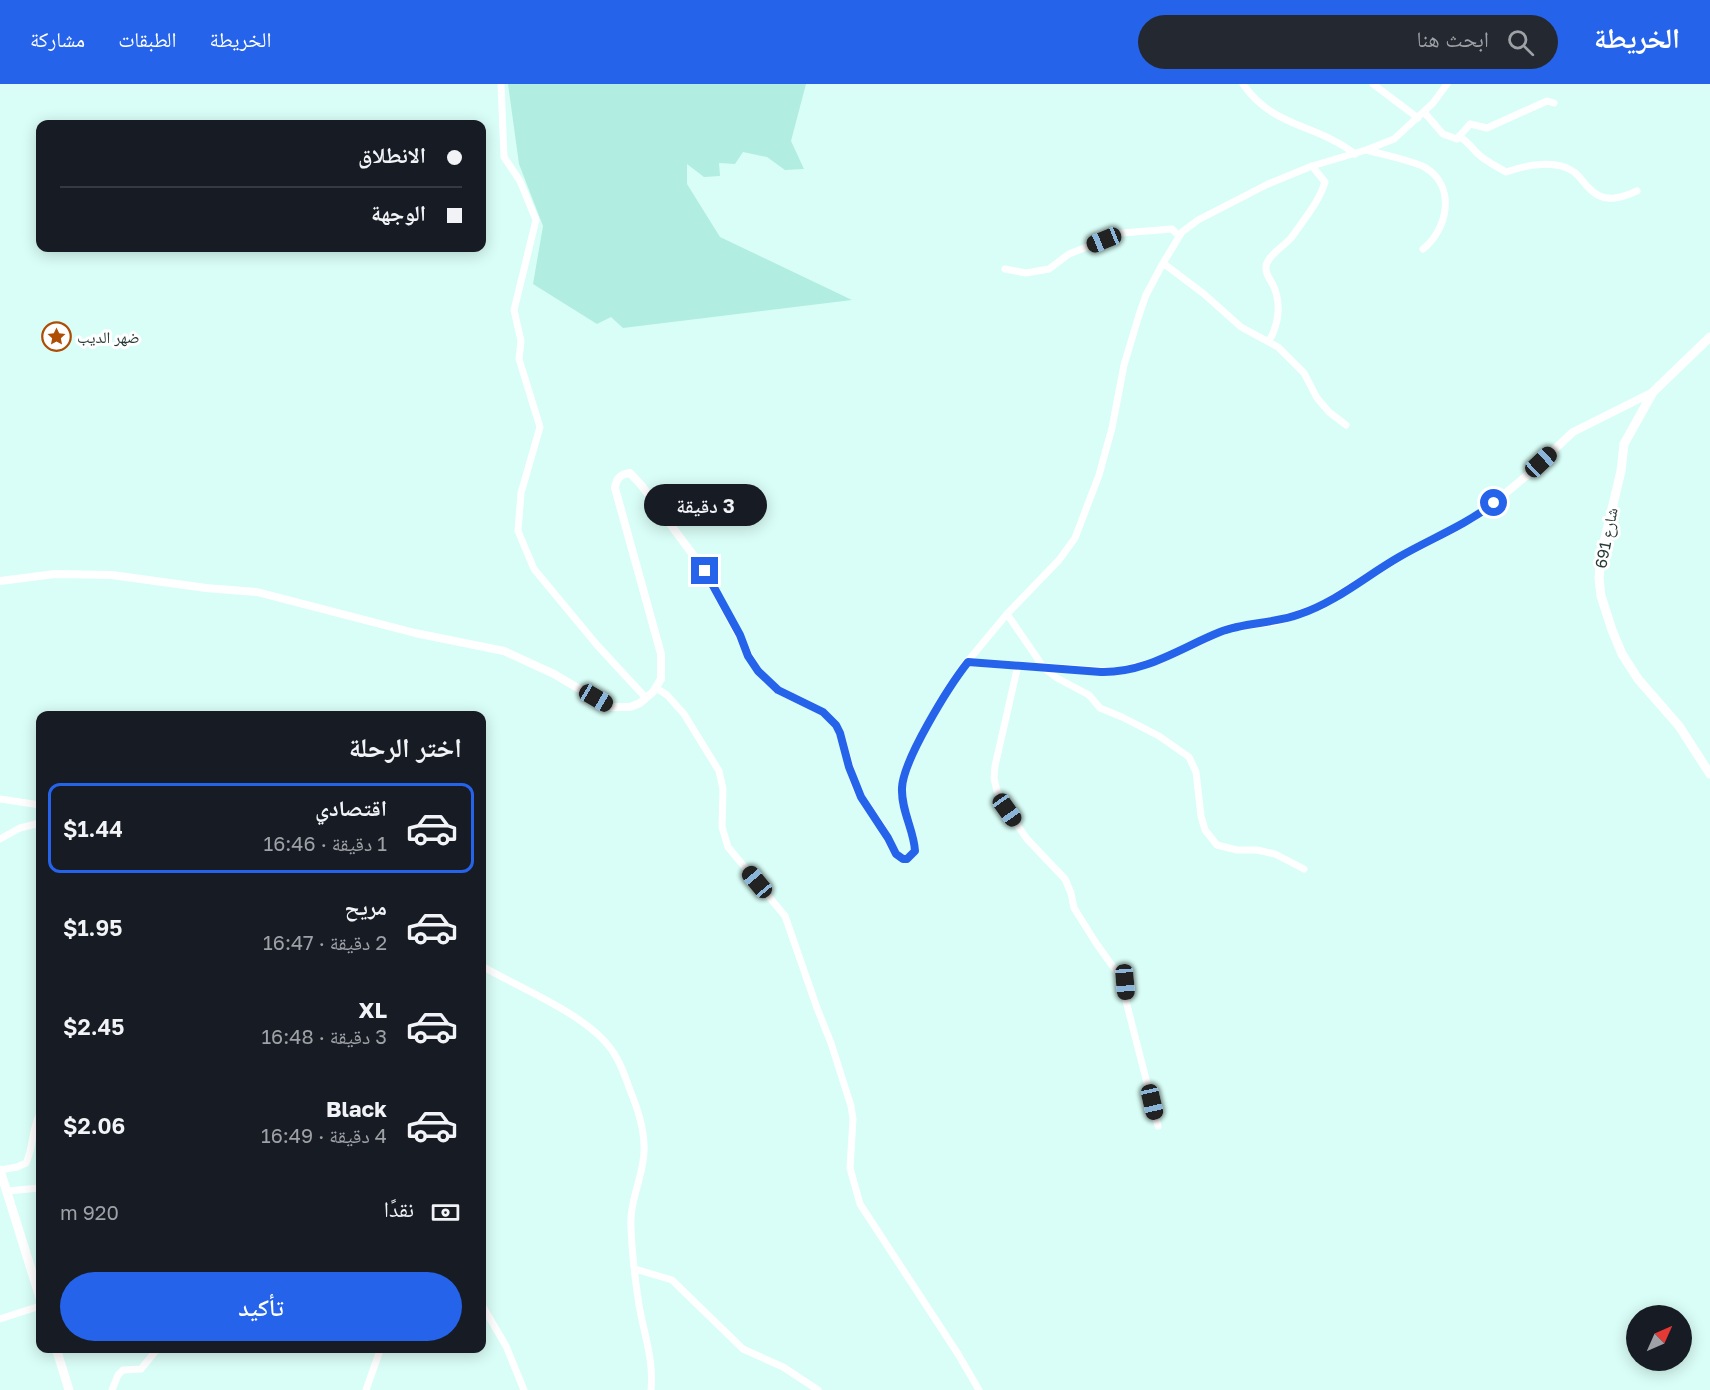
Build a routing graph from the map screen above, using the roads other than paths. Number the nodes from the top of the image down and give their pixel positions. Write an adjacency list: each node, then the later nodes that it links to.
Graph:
1 (501, 84): 26 (street)
2 (1243, 84): 9 (street)
3 (1372, 84): 6 (street)
4 (1447, 84): 6 (street)
5 (1554, 103): 7 (street)
6 (1421, 115): 7 (street); 8 (street)
7 (1460, 136): 11 (street)
8 (1366, 150): 9 (street); 13 (street)
9 (1355, 154): 10 (street)
10 (1312, 166): 12 (street); 17 (street)
11 (1637, 191)
12 (1179, 236): 14 (street); 15 (street)
13 (1423, 249)
14 (1163, 263): 17 (street); 21 (street)
15 (1005, 269)
16 (1710, 338): 18 (main road, شارع 691)
17 (1269, 342): 19 (street)
18 (1653, 392): 24 (street); 27 (main road, شارع 691)
19 (1346, 425)
20 (0, 581): 26 (street)
21 (1007, 614): 22 (street); 24 (street)
22 (968, 662): 23 (street); 25 (street)
23 (1018, 665): 24 (street); 35 (street)
24 (1044, 668): 32 (street)
25 (656, 688): 26 (street); 53 (street)
26 (646, 698)
27 (1710, 774)
28 (0, 800): 29 (street)
29 (36, 804)
30 (36, 824): 31 (street)
31 (0, 838)
32 (1304, 869)
33 (486, 968): 39 (street)
34 (36, 1122): 36 (street)
35 (1158, 1126)
36 (0, 1170): 38 (main road)
37 (36, 1188): 38 (street)
38 (7, 1191): 40 (main road)
39 (635, 1269): 51 (street); 52 (street)
40 (36, 1285)
41 (36, 1307): 43 (street)
42 (486, 1312): 50 (street)
43 (0, 1319)
44 (58, 1353): 47 (main road)
45 (154, 1353): 48 (street)
46 (379, 1353): 49 (street)
47 (69, 1390)
48 (112, 1390)
49 (366, 1390)
50 (524, 1390)
51 (651, 1390)
52 (818, 1390)
53 (979, 1390)

